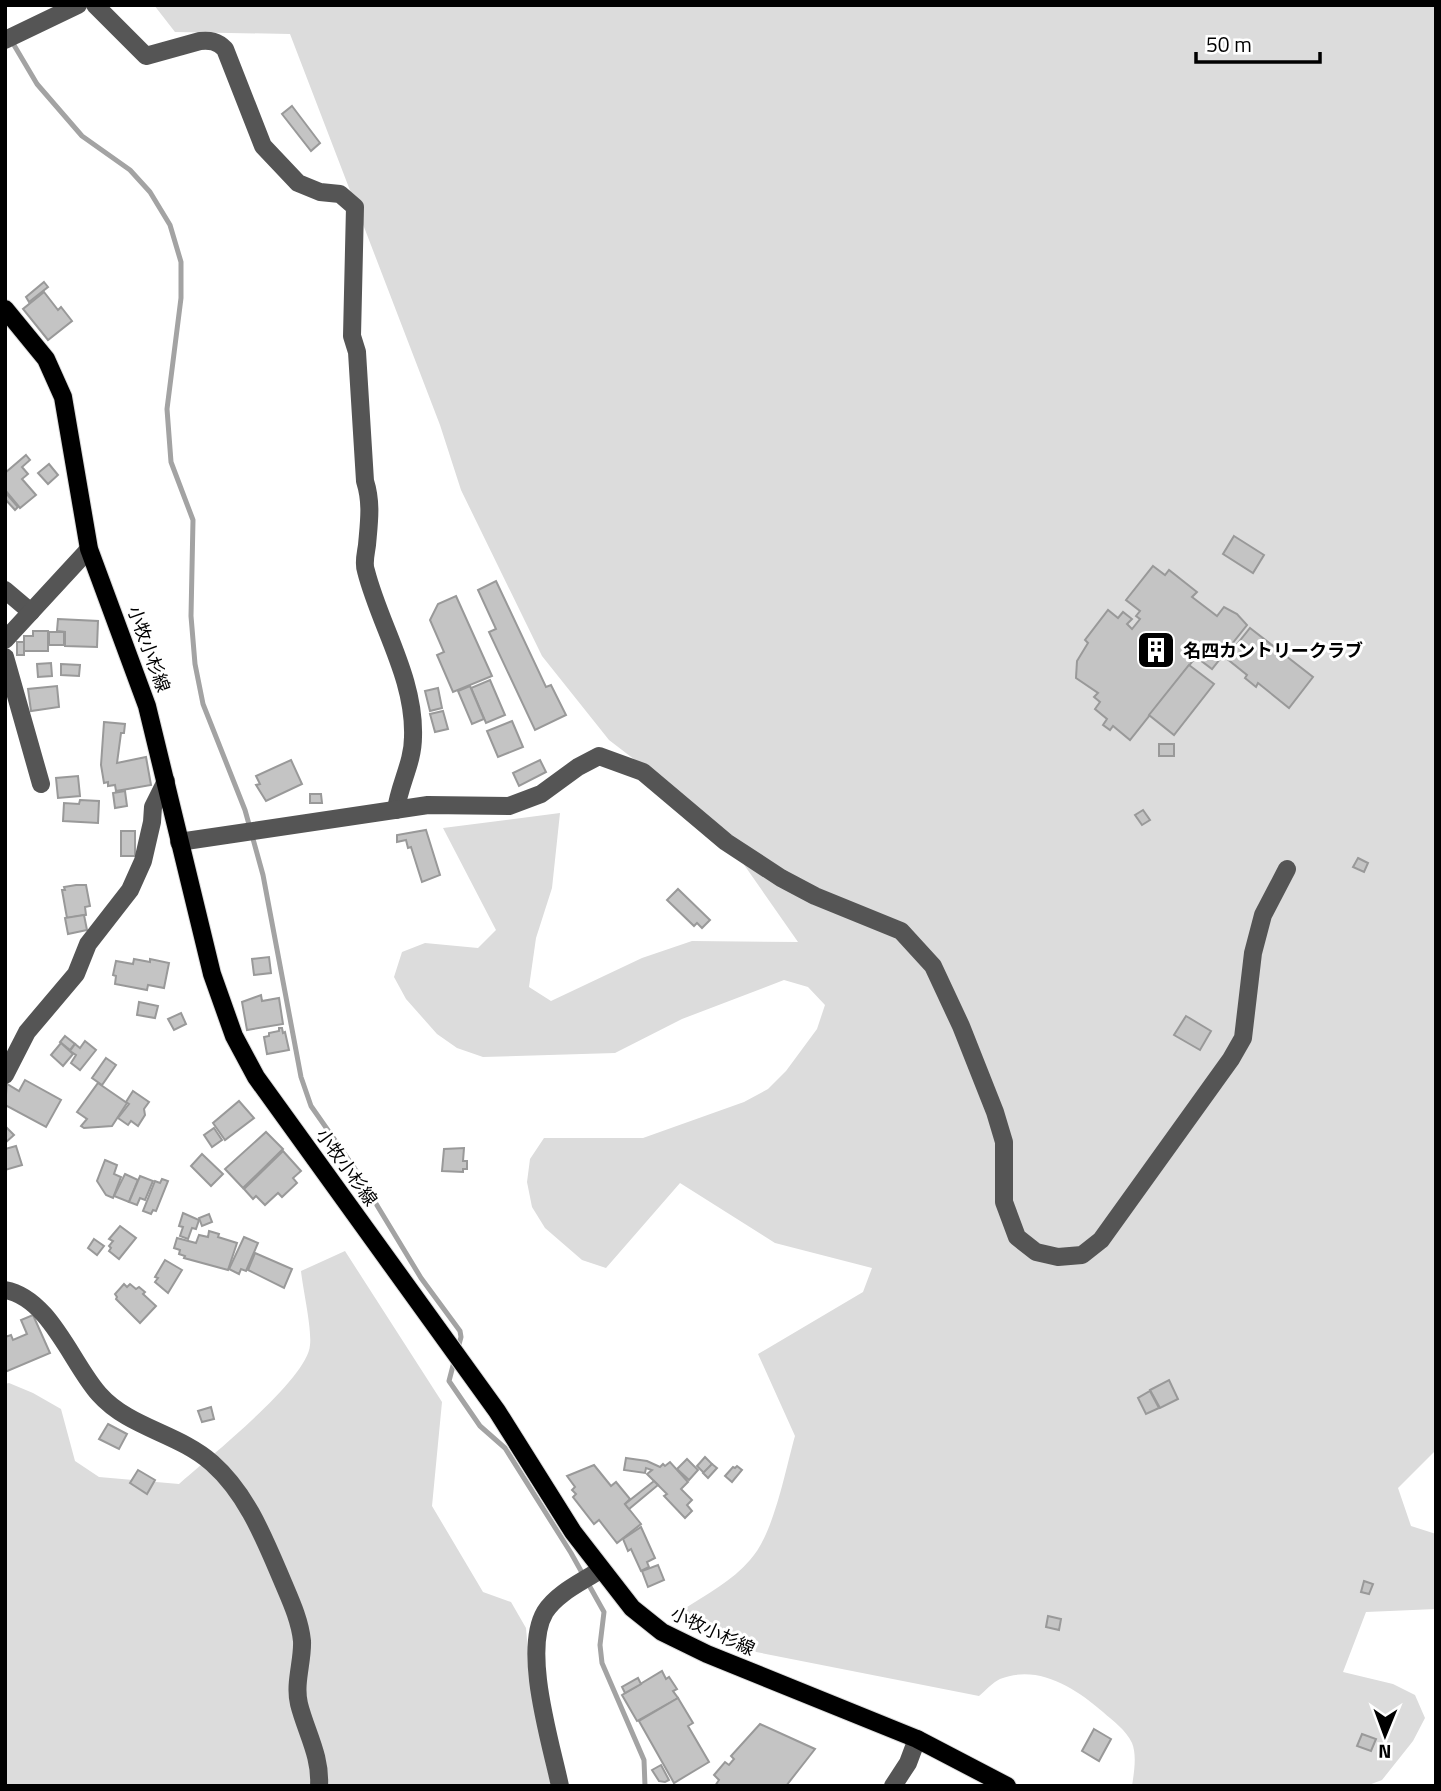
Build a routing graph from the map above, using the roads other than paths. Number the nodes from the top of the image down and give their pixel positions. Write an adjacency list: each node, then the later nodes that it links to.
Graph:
1 (78, 5): 3 (street)
2 (95, 5): 12 (street)
3 (10, 37)
4 (5, 309): 5 (main road, 小牧小杉線)
5 (89, 549): 7 (street); 10 (main road, 小牧小杉線)
6 (5, 590): 7 (street)
7 (31, 612): 8 (street)
8 (5, 640)
9 (5, 657): 11 (street)
10 (166, 781): 13 (main road, 小牧小杉線); 15 (street)
11 (41, 784)
12 (396, 810): 13 (street); 14 (street)
13 (179, 842): 17 (main road, 小牧小杉線)
14 (1287, 869)
15 (5, 1074)
16 (5, 1290): 19 (street)
17 (598, 1572): 18 (main road, 小牧小杉線); 20 (street)
18 (917, 1738): 21 (street); 22 (main road, 小牧小杉線)
19 (319, 1786)
20 (560, 1786)
21 (893, 1786)
22 (1007, 1786)

